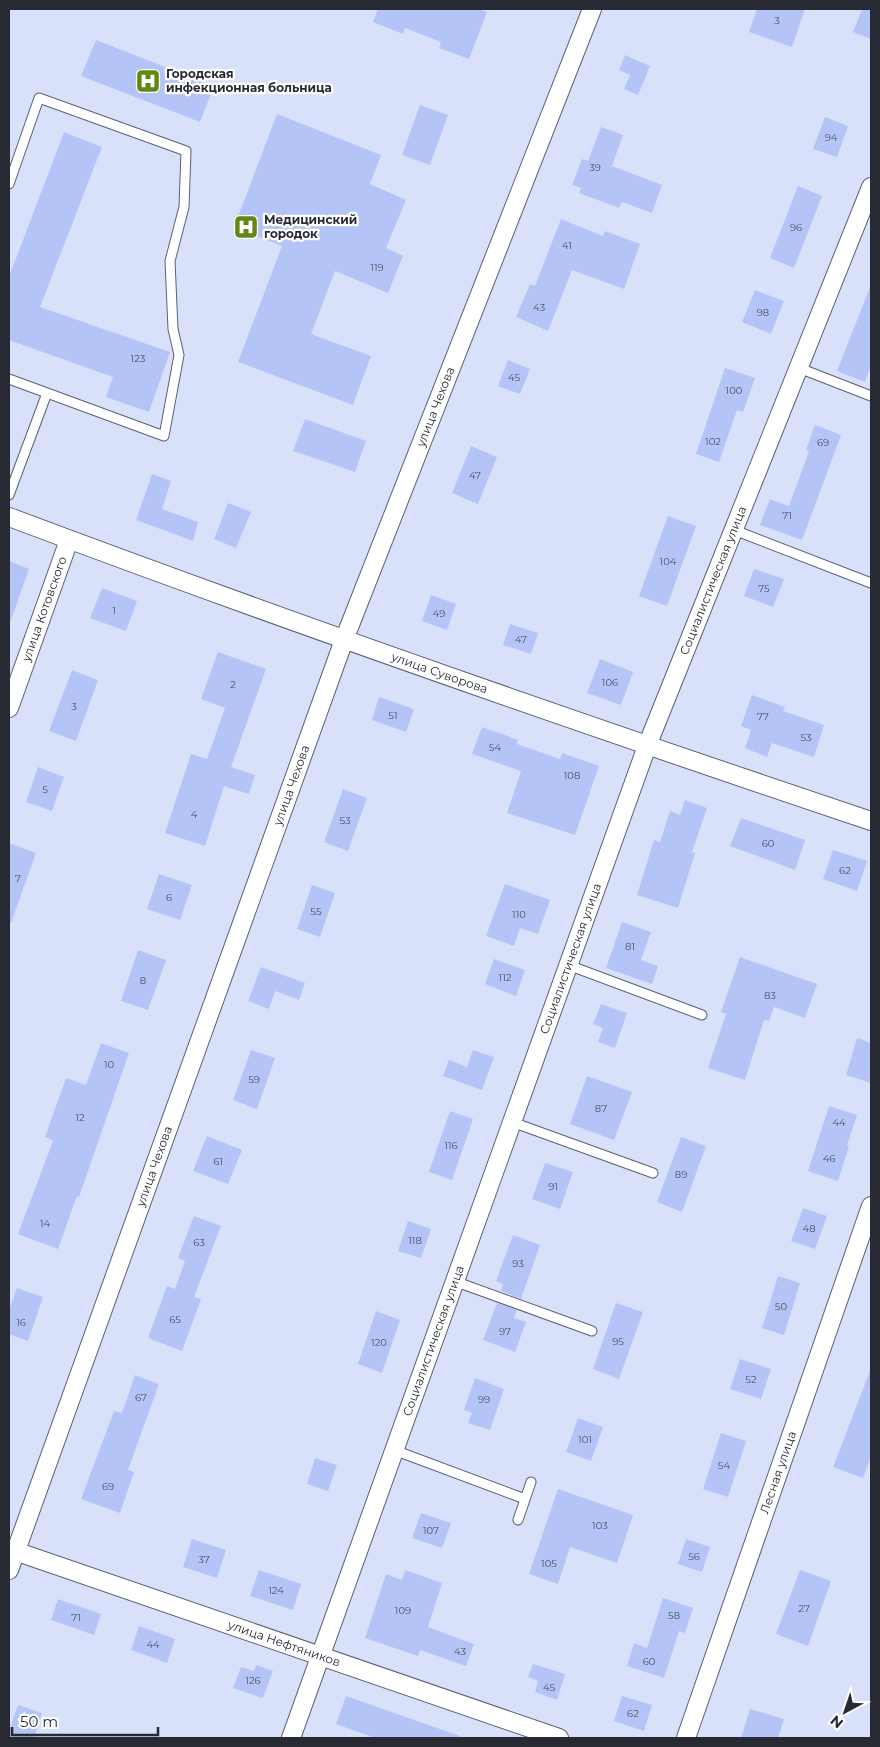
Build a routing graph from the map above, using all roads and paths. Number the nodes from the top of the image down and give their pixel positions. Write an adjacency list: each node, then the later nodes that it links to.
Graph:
1 (592, 9): 14 (street, улица Чехова)
2 (9, 184): 7 (lane)
3 (871, 188): 4 (street, Социалистическая улица)
4 (866, 214): 5 (street, Социалистическая улица)
5 (799, 368): 8 (lane); 11 (street, Социалистическая улица)
6 (9, 379): 7 (lane)
7 (47, 393): 9 (lane)
8 (871, 396)
9 (9, 495)
10 (9, 517): 12 (street, улица Суворова)
11 (734, 530): 13 (lane); 16 (street, Социалистическая улица)
12 (69, 540): 14 (street, улица Суворова); 15 (street, улица Котовского)
13 (871, 583)
14 (344, 640): 16 (street, улица Суворова); 29 (street, улица Чехова)
15 (9, 708)
16 (647, 746): 17 (street, улица Суворова); 18 (street, Социалистическая улица)
17 (871, 821)
18 (568, 965): 19 (lane); 20 (street, Социалистическая улица)
19 (702, 1015)
20 (512, 1122): 21 (lane); 23 (street, Социалистическая улица)
21 (652, 1173)
22 (871, 1206): 34 (street, Лесная улица)
23 (454, 1282): 24 (lane); 25 (street, Социалистическая улица)
24 (592, 1331)
25 (394, 1450): 27 (lane); 31 (street, Социалистическая улица)
26 (531, 1482): 27 (lane)
27 (525, 1498): 28 (lane)
28 (518, 1520)
29 (12, 1550): 30 (street, улица Чехова); 31 (street, улица Нефтяников)
30 (9, 1570)
31 (320, 1656): 32 (street, Социалистическая улица); 33 (street, улица Нефтяников)
32 (291, 1738)
33 (559, 1738)
34 (686, 1738)

